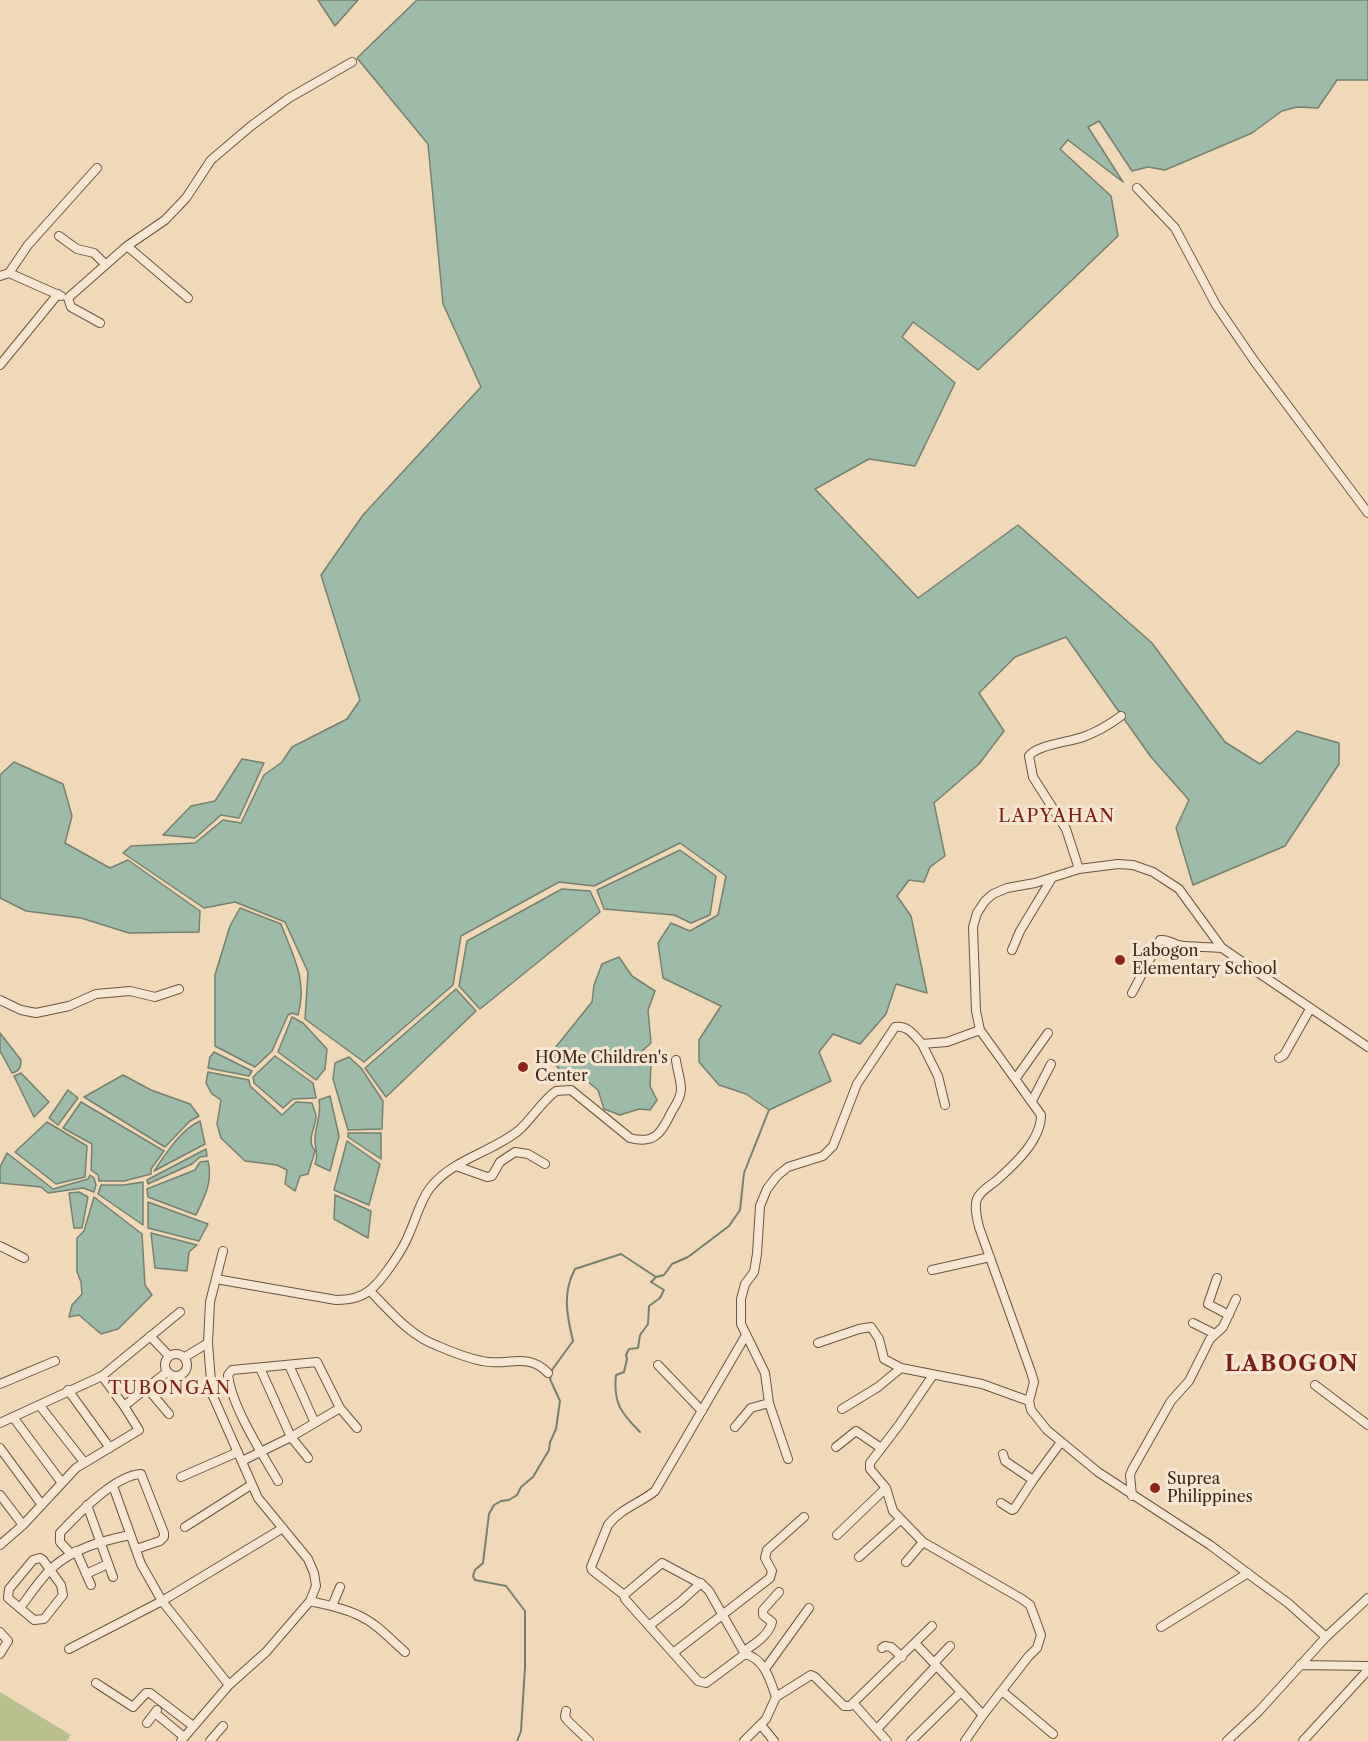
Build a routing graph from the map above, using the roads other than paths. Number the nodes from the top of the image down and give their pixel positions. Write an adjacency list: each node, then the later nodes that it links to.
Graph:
1 (352, 62): 5 (street)
2 (97, 168): 7 (street)
3 (1137, 188): 14 (street)
4 (59, 236): 6 (street)
5 (127, 246): 6 (street); 11 (street)
6 (105, 264): 10 (street)
7 (9, 273): 8 (street); 9 (street)
8 (0, 276)
9 (58, 294): 10 (street); 13 (street)
10 (68, 298): 12 (street)
11 (188, 298)
12 (100, 323)
13 (0, 365)
14 (1368, 513)
15 (1121, 716): 16 (street)
16 (1079, 869): 17 (street); 18 (street)
17 (1052, 878): 19 (street); 24 (street)
18 (1222, 948): 21 (street); 23 (street)
19 (1012, 950)
20 (179, 989): 22 (street)
21 (1132, 993)
22 (0, 999)
23 (1310, 1009): 27 (street); 28 (street)
24 (980, 1030): 26 (street); 31 (street)
25 (1048, 1033): 31 (street)
26 (922, 1044): 33 (street); 49 (street)
27 (1368, 1047)
28 (1279, 1059)
29 (676, 1060): 35 (street)
30 (1051, 1064): 32 (street)
31 (1016, 1078): 32 (street)
32 (1032, 1101): 38 (street)
33 (945, 1105)
34 (545, 1164): 35 (street)
35 (456, 1166): 43 (street)
36 (0, 1246): 39 (street)
37 (223, 1251): 42 (street)
38 (990, 1257): 40 (street); 68 (street)
39 (24, 1258)
40 (932, 1270)
41 (1217, 1278): 46 (street)
42 (216, 1279): 43 (street); 51 (street)
43 (370, 1291): 61 (street)
44 (1236, 1299): 46 (street)
45 (180, 1312): 50 (street)
46 (1229, 1315): 48 (street)
47 (1193, 1323): 48 (street)
48 (1215, 1334): 103 (street)
49 (746, 1335): 69 (street); 74 (street)
50 (150, 1336): 53 (street); 63 (street)
51 (208, 1343): 54 (street); 89 (street)
52 (818, 1343): 59 (street)
53 (169, 1356): 54 (street); 60 (street)
54 (185, 1358): 60 (street)
55 (55, 1361): 64 (street)
56 (289, 1365): 58 (street); 72 (street); 78 (street)
57 (658, 1365): 74 (street)
58 (260, 1368): 82 (street); 88 (street)
59 (901, 1368): 62 (street); 73 (street)
60 (167, 1372): 66 (street)
61 (548, 1373)
62 (933, 1375): 68 (street); 87 (street)
63 (102, 1376): 67 (street); 71 (street)
64 (0, 1384)
65 (1315, 1385): 79 (street)
66 (147, 1388): 71 (street); 75 (street)
67 (68, 1390): 70 (street); 85 (street)
68 (1029, 1401): 83 (street)
69 (769, 1403): 80 (street); 92 (street)
70 (40, 1406): 76 (street); 94 (street)
71 (124, 1406): 85 (street)
72 (340, 1408): 78 (street); 81 (street)
73 (842, 1409)
74 (702, 1411): 130 (street)
75 (169, 1414)
76 (13, 1417): 77 (street); 98 (street)
77 (0, 1423)
78 (315, 1423): 82 (street)
79 (1368, 1425)
80 (735, 1427)
81 (357, 1428)
82 (291, 1437): 88 (street); 91 (street)
83 (1061, 1442): 96 (street); 103 (street)
84 (0, 1448): 105 (street)
85 (110, 1448): 94 (street)
86 (836, 1448): 87 (street)
87 (881, 1448): 101 (street)
88 (261, 1451): 93 (street); 97 (street)
89 (238, 1452): 93 (street); 95 (street)
90 (1003, 1454): 96 (street)
91 (308, 1458)
92 (788, 1459)
93 (242, 1461): 99 (street)
94 (84, 1462): 98 (street)
95 (180, 1477)
96 (1033, 1480): 104 (street)
97 (278, 1481)
98 (62, 1483): 105 (street)
99 (252, 1485): 110 (street); 111 (street)
100 (113, 1486): 106 (street); 112 (street); 117 (street)
101 (886, 1488): 108 (street); 113 (street)
102 (0, 1495): 109 (street)
103 (1132, 1496): 123 (street)
104 (1001, 1503)
105 (42, 1505): 109 (street)
106 (87, 1505): 114 (street); 118 (street)
107 (804, 1517): 137 (street)
108 (900, 1520): 115 (street); 119 (street)
109 (23, 1525): 116 (street)
110 (185, 1527)
111 (283, 1528): 132 (street); 133 (street)
112 (130, 1535): 114 (street); 117 (street)
113 (837, 1535)
114 (100, 1542): 118 (street); 121 (street)
115 (923, 1542): 120 (street); 158 (street)
116 (0, 1545)
117 (136, 1549): 133 (street)
118 (73, 1553): 122 (street); 124 (street)
119 (859, 1557)
120 (906, 1562)
121 (108, 1564): 124 (street); 125 (street)
122 (50, 1569): 135 (street); 135 (street); 135 (street)
123 (1248, 1573): 140 (street); 142 (street)
124 (86, 1574): 127 (street)
125 (113, 1577)
126 (701, 1583): 130 (street); 137 (street); 138 (street)
127 (92, 1585)
128 (340, 1587): 134 (street)
129 (779, 1592): 149 (street)
130 (624, 1595): 138 (street)
131 (1368, 1598): 142 (street)
132 (310, 1600): 134 (street); 157 (street)
133 (162, 1601): 146 (street); 157 (street)
134 (332, 1606): 147 (street)
135 (20, 1608)
136 (809, 1608): 155 (street)
137 (723, 1615): 148 (street); 149 (street)
138 (650, 1625): 148 (street)
139 (932, 1626): 143 (street)
140 (1161, 1627)
141 (0, 1632): 150 (street)
142 (1326, 1637): 153 (street)
143 (915, 1643): 151 (street); 152 (street)
144 (950, 1646): 152 (street)
145 (882, 1648): 151 (street)
146 (69, 1649)
147 (405, 1652)
148 (674, 1653): 149 (street)
149 (745, 1653): 155 (street)
150 (0, 1654)
151 (902, 1657): 161 (street)
152 (935, 1665): 159 (street); 168 (street)
153 (1300, 1665): 154 (street); 178 (street)
154 (1368, 1668): 179 (street)
155 (765, 1669): 160 (street)
156 (96, 1683): 166 (street)
157 (229, 1685): 166 (street)
158 (1002, 1691): 163 (street); 169 (street)
159 (961, 1692): 163 (street); 176 (street)
160 (776, 1697): 161 (street); 165 (street)
161 (854, 1704): 168 (street)
162 (566, 1711): 172 (street)
163 (983, 1715): 177 (street)
164 (147, 1723): 170 (street)
165 (761, 1725): 173 (street); 174 (street)
166 (193, 1726): 170 (street)
167 (223, 1726): 171 (street)
168 (877, 1729): 175 (street)
169 (1053, 1734)
170 (182, 1739)
171 (210, 1741)
172 (589, 1741)
173 (744, 1741)
174 (774, 1741)
175 (887, 1741)
176 (911, 1741)
177 (965, 1741)
178 (1227, 1741)
179 (1303, 1741)

